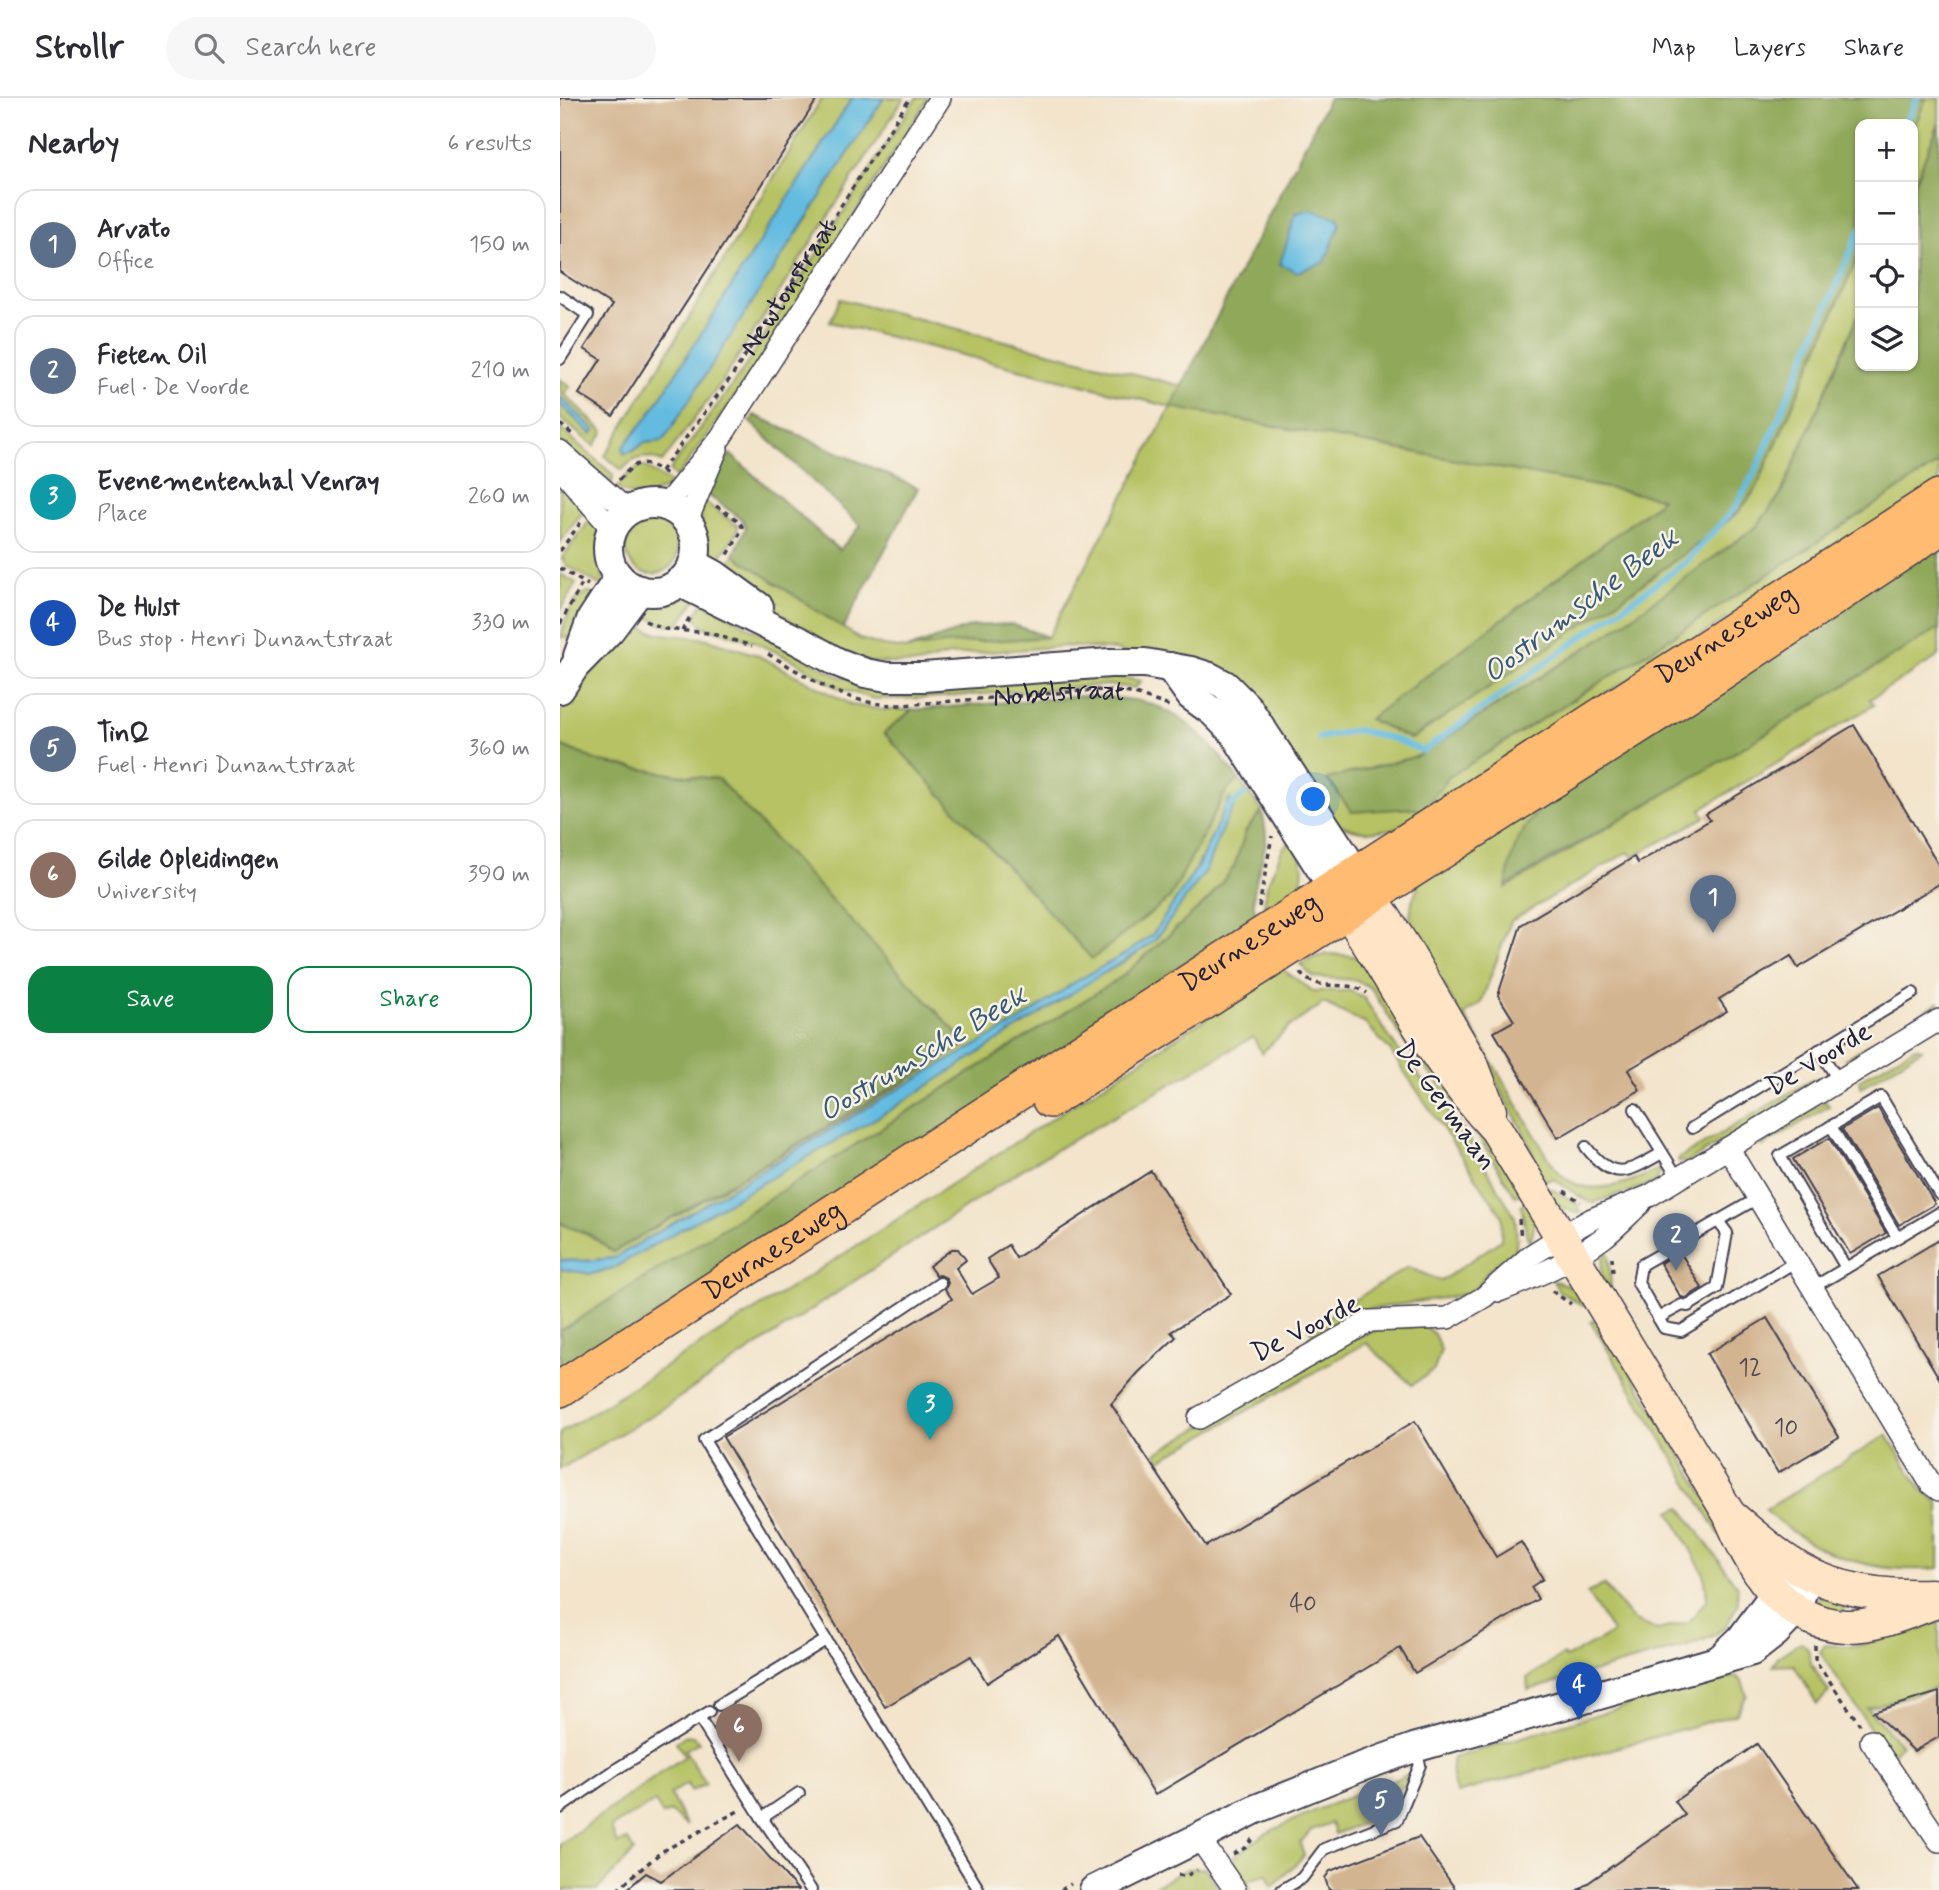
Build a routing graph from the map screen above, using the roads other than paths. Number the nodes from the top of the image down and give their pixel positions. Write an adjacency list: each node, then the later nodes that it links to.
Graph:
1 (940, 98): 7 (street, Newtonstraat)
2 (560, 296): 3 (lane)
3 (560, 359)
4 (560, 451): 8 (street)
5 (560, 468): 8 (street)
6 (1939, 497): 13 (main road, Deurneseweg)
7 (676, 514): 8 (street); 10 (street)
8 (620, 520): 11 (street)
9 (1939, 528): 13 (main road, Deurneseweg)
10 (686, 572): 11 (street); 13 (street, Nobelstraat)
11 (630, 583): 12 (street)
12 (567, 672)
13 (1352, 892): 14 (main road, Deurneseweg); 31 (main road, De Germaan)
14 (1278, 940): 37 (main road, Deurneseweg); 38 (main road, Deurneseweg)
15 (1913, 993): 17 (lane)
16 (1939, 1020): 18 (street, De Voorde)
17 (1819, 1050): 18 (lane); 21 (lane)
18 (1839, 1081): 23 (street, De Voorde)
19 (1635, 1109): 24 (lane)
20 (1831, 1126): 26 (lane); 30 (lane); 33 (lane)
21 (1692, 1128)
22 (1586, 1147): 24 (lane)
23 (1728, 1148): 25 (street, De Voorde); 27 (street)
24 (1662, 1153): 25 (lane)
25 (1678, 1178): 31 (street, De Voorde)
26 (1939, 1194)
27 (1758, 1198): 29 (lane); 32 (street)
28 (1939, 1213): 30 (lane)
29 (1718, 1221): 36 (lane); 36 (lane)
30 (1898, 1237): 33 (lane)
31 (1568, 1247): 39 (street, De Voorde); 41 (main road, De Germaan)
32 (1795, 1262): 35 (street); 36 (lane)
33 (1846, 1268): 35 (lane)
34 (940, 1283): 46 (lane)
35 (1812, 1288): 40 (street)
36 (1658, 1318)
37 (560, 1389)
38 (560, 1412)
39 (1199, 1418)
40 (1939, 1490)
41 (1729, 1514): 42 (main road, De Germaan); 45 (main road, De Germaan)
42 (1809, 1574): 43 (main road, De Germaan); 45 (street)
43 (1939, 1594)
44 (1939, 1601): 45 (main road)
45 (1785, 1602): 49 (street)
46 (827, 1640): 47 (lane); 56 (lane)
47 (719, 1705)
48 (1871, 1741): 54 (street)
49 (1414, 1748): 53 (street); 59 (lane)
50 (799, 1793): 52 (lane)
51 (560, 1808): 52 (lane)
52 (762, 1818): 55 (lane)
53 (1199, 1838): 57 (street); 58 (street)
54 (1939, 1841)
55 (811, 1890)
56 (979, 1890)
57 (1094, 1890)
58 (1235, 1890)
59 (1282, 1890)

